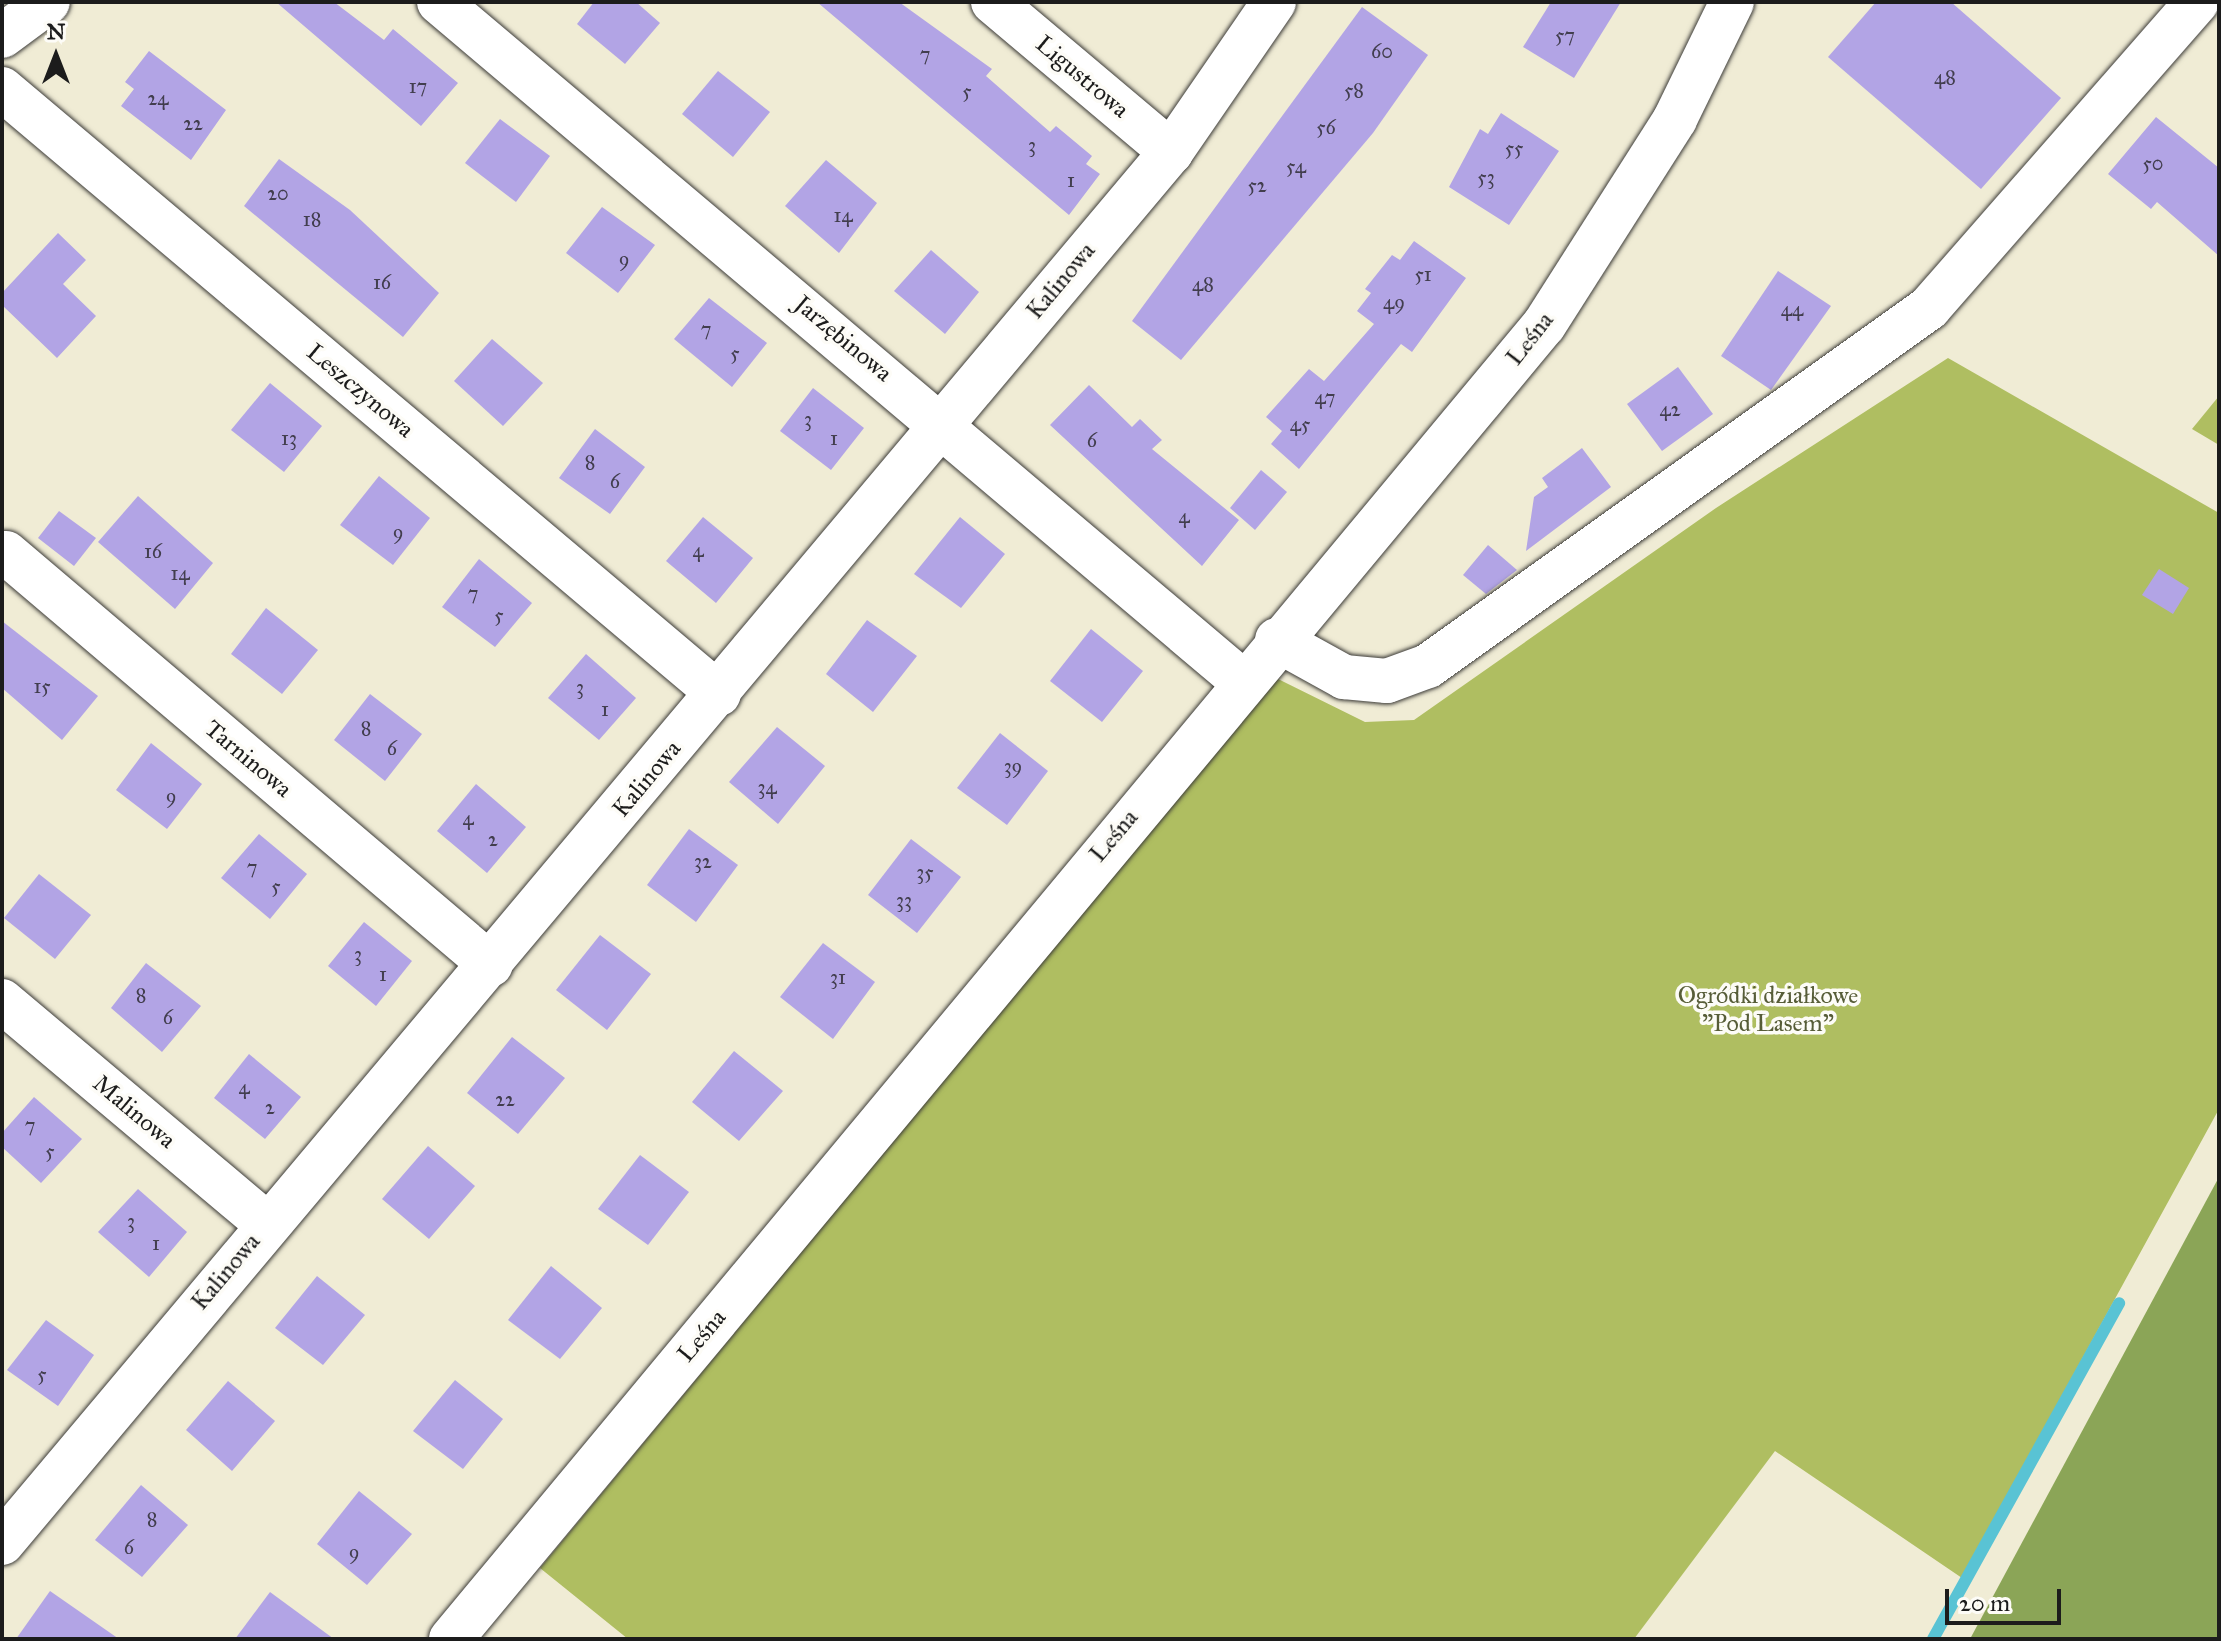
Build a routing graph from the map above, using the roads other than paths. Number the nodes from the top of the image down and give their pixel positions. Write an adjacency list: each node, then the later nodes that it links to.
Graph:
1 (48, 2): 7 (street)
2 (439, 2): 10 (street, Jarzębinowa)
3 (993, 2): 9 (street, Ligustrowa)
4 (1274, 2): 9 (street, Kalinowa)
5 (1732, 2): 12 (street, Leśna)
6 (2197, 2): 12 (street)
7 (2, 36)
8 (2, 89): 14 (street, Leszczynowa)
9 (1171, 152): 10 (street, Kalinowa)
10 (942, 421): 13 (street, Jarzębinowa); 14 (street, Kalinowa)
11 (6, 553): 15 (street, Tarninowa)
12 (1277, 640): 13 (street, Leśna)
13 (1242, 681): 19 (street, Leśna)
14 (719, 694): 15 (street, Kalinowa)
15 (491, 965): 17 (street, Kalinowa)
16 (2, 1001): 17 (street, Malinowa)
17 (266, 1223): 18 (street, Kalinowa)
18 (2, 1543)
19 (451, 1639)

